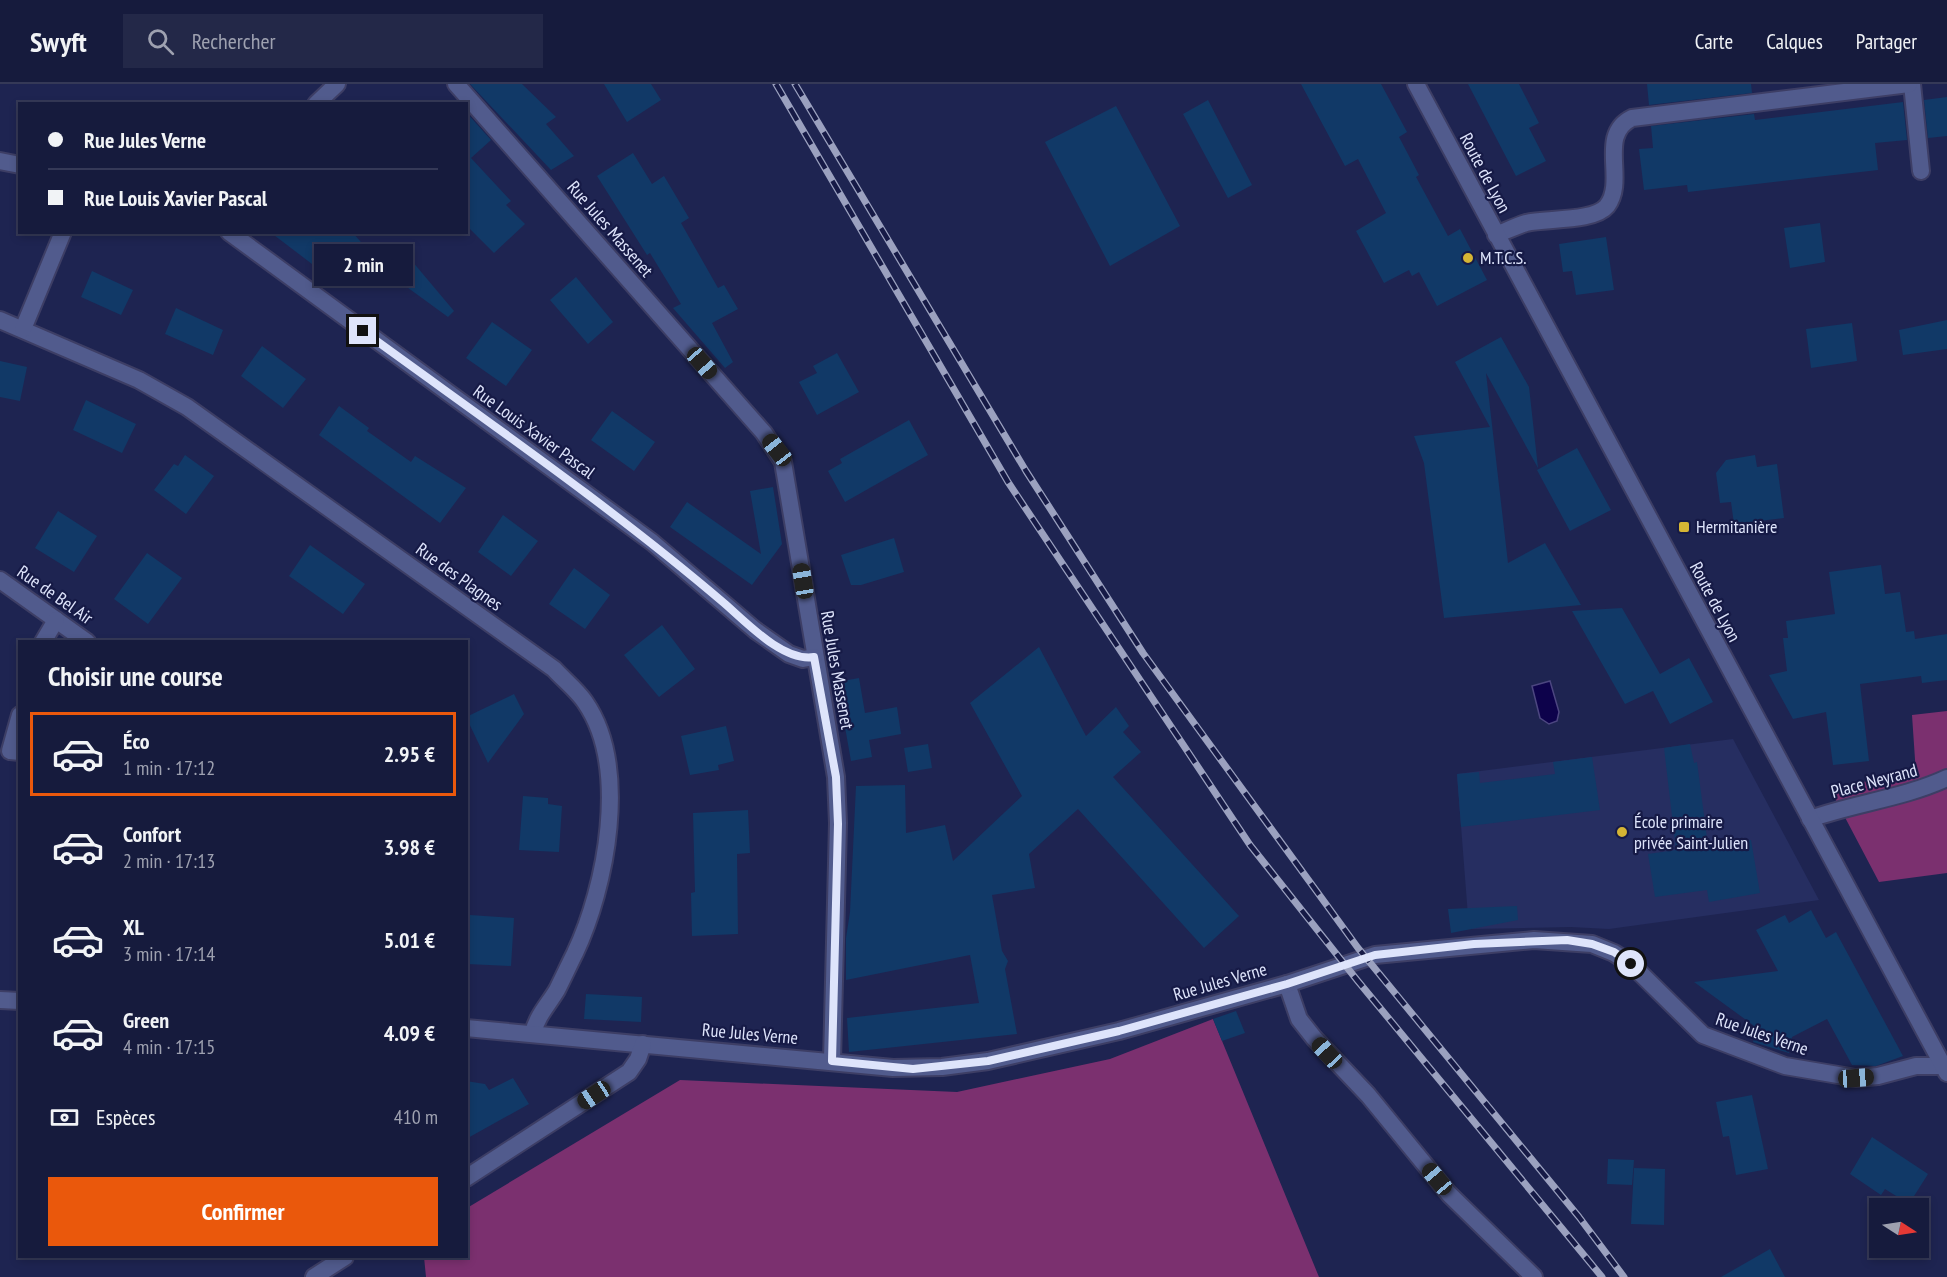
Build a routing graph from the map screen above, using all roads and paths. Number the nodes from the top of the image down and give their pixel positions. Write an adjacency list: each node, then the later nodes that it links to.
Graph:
1 (337, 84): 5 (street)
2 (456, 84): 18 (street, Rue Jules Massenet)
3 (1416, 84): 11 (street, Route de Lyon)
4 (1911, 84): 8 (street); 11 (street)
5 (318, 102)
6 (0, 161): 7 (street)
7 (18, 165)
8 (1921, 171)
9 (62, 234): 13 (street)
10 (232, 234): 18 (street, Rue Louis Xavier Pascal)
11 (1496, 236): 22 (street, Route de Lyon)
12 (0, 320): 13 (street, Rue des Plagnes)
13 (23, 329): 27 (street, Rue des Plagnes)
14 (0, 580): 15 (street, Rue de Bel Air)
15 (56, 620): 16 (street); 17 (street, Rue de Bel Air)
16 (44, 640)
17 (84, 640)
18 (814, 657): 29 (street, Rue Jules Massenet)
19 (18, 722): 20 (street)
20 (10, 752)
21 (1947, 778): 22 (street, Place Neyrand)
22 (1810, 819): 30 (street, Route de Lyon)
23 (1287, 984): 29 (street, Rue Jules Verne); 30 (street, Rue Jules Verne); 34 (street)
24 (0, 1000): 25 (street)
25 (18, 1001)
26 (468, 1028): 27 (street, Rue Jules Verne)
27 (533, 1033): 28 (street, Rue Jules Verne)
28 (643, 1044): 29 (street, Rue Jules Verne); 31 (street)
29 (832, 1061)
30 (1946, 1069)
31 (468, 1177)
32 (343, 1258): 33 (street)
33 (314, 1277)
34 (1534, 1277)

